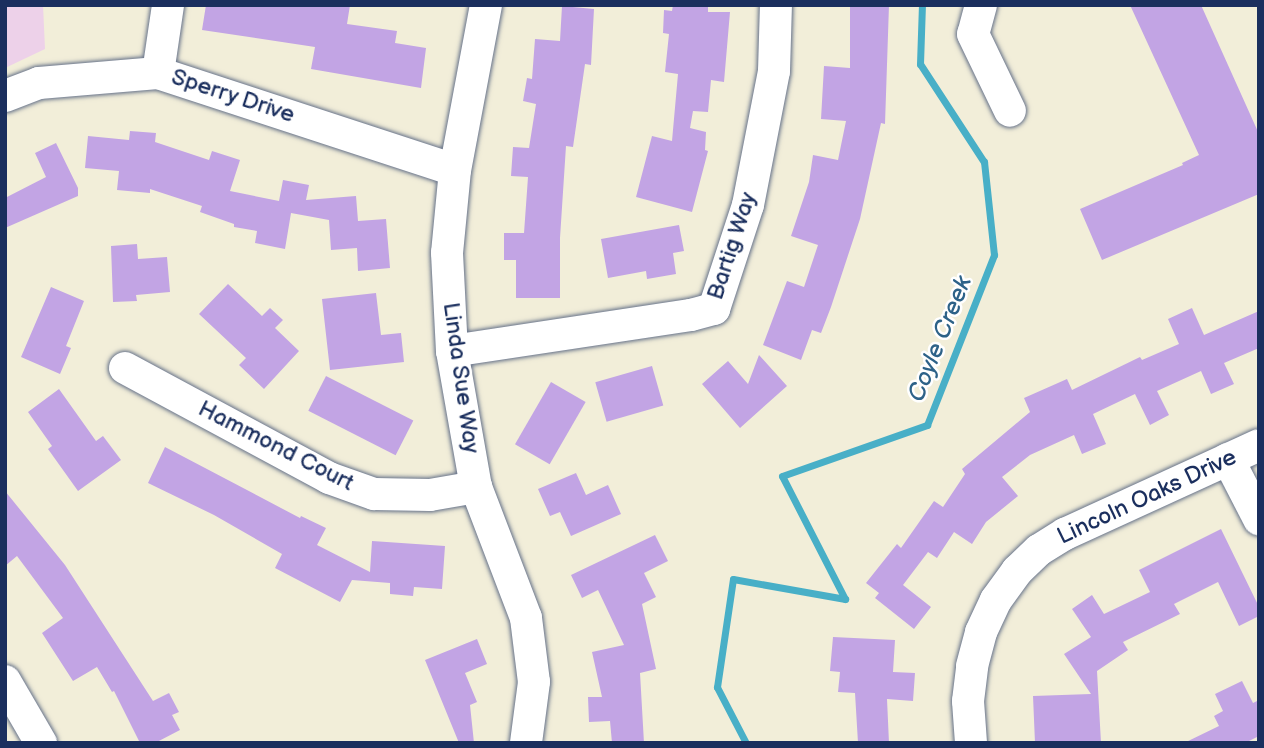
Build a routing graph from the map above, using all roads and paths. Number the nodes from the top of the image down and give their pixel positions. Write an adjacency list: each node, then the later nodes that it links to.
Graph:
1 (168, 5): 5 (street)
2 (486, 5): 8 (street, Linda Sue Way)
3 (776, 5): 9 (street, Bartig Way)
4 (981, 5): 7 (street)
5 (158, 73): 6 (street, Sperry Drive); 8 (street, Sperry Drive)
6 (5, 96)
7 (1010, 111)
8 (455, 170): 9 (street, Linda Sue Way)
9 (452, 351): 13 (street, Linda Sue Way)
10 (125, 368): 13 (street, Hammond Court)
11 (1259, 444): 12 (street, Lincoln Oaks Drive)
12 (1228, 459): 14 (street); 18 (street, Lincoln Oaks Drive)
13 (476, 487): 17 (street, Linda Sue Way)
14 (1259, 519)
15 (5, 681): 16 (street)
16 (41, 743)
17 (526, 743)
18 (971, 743)

